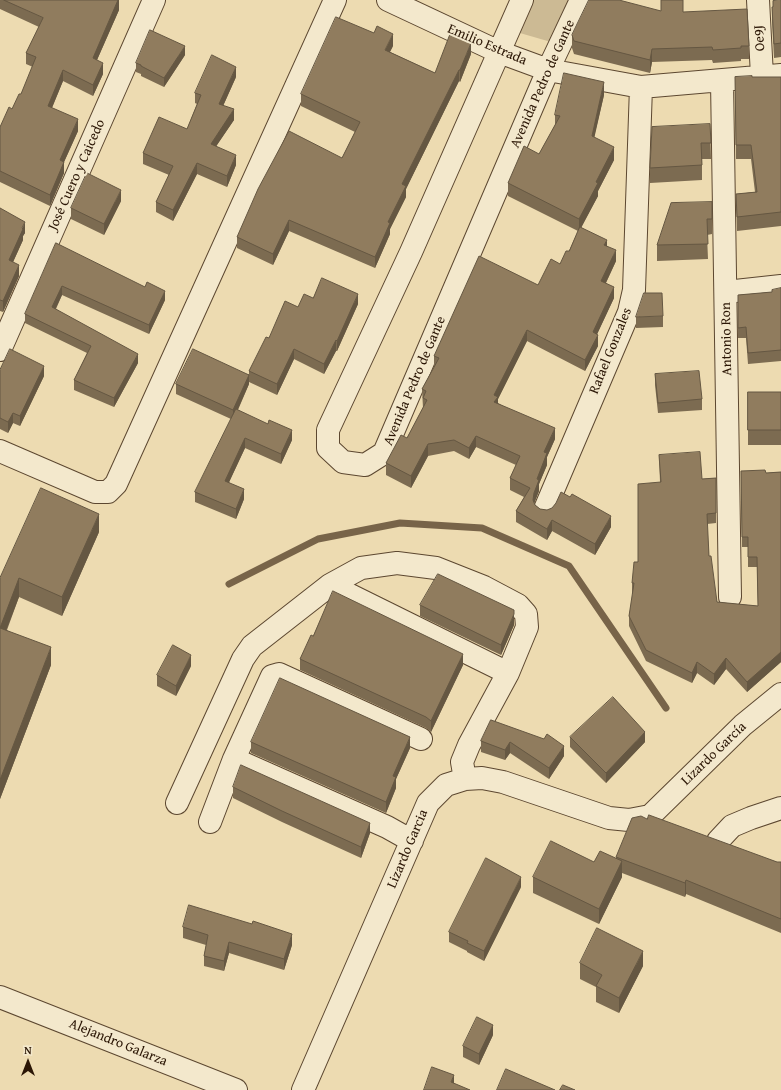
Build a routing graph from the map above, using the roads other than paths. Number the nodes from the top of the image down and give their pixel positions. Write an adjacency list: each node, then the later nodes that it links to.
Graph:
1 (154, 0): 14 (street, José Cuero y Caicedo)
2 (335, 0): 15 (street)
3 (388, 0): 7 (street, Emilio Estrada)
4 (522, 0): 7 (street, Avenida Pedro de Gante)
5 (581, 0): 8 (street, Avenida Pedro de Gante)
6 (758, 0): 9 (street, Oe9J)
7 (499, 52): 8 (street, Emilio Estrada); 8 (street, Avenida Pedro de Gante)
8 (548, 70): 11 (street, Emilio Estrada)
9 (772, 75): 10 (street, Emilio Estrada)
10 (722, 81): 11 (street, Emilio Estrada); 13 (street, Antonio Ron)
11 (641, 87): 16 (street, Rafael Gonzales)
12 (781, 286): 13 (street)
13 (726, 292): 18 (street, Antonio Ron)
14 (0, 350)
15 (0, 451)
16 (545, 509)
17 (330, 585): 19 (street); 19 (street); 24 (street)
18 (730, 597)
19 (508, 673): 23 (street)
20 (781, 694): 26 (street, Lizardo García)
21 (421, 739): 22 (street)
22 (234, 759): 27 (street); 30 (street)
23 (465, 779): 26 (street, Lizardo Garcia); 30 (street, Lizardo Garcia)
24 (177, 803)
25 (781, 808): 31 (street)
26 (650, 816): 28 (street)
27 (210, 822)
28 (670, 824)
29 (697, 833): 31 (street)
30 (412, 841): 35 (street, Lizardo Garcia)
31 (718, 841): 32 (street)
32 (739, 848)
33 (0, 997): 34 (street, Alejandro Galarza)
34 (236, 1090)
35 (303, 1090)

